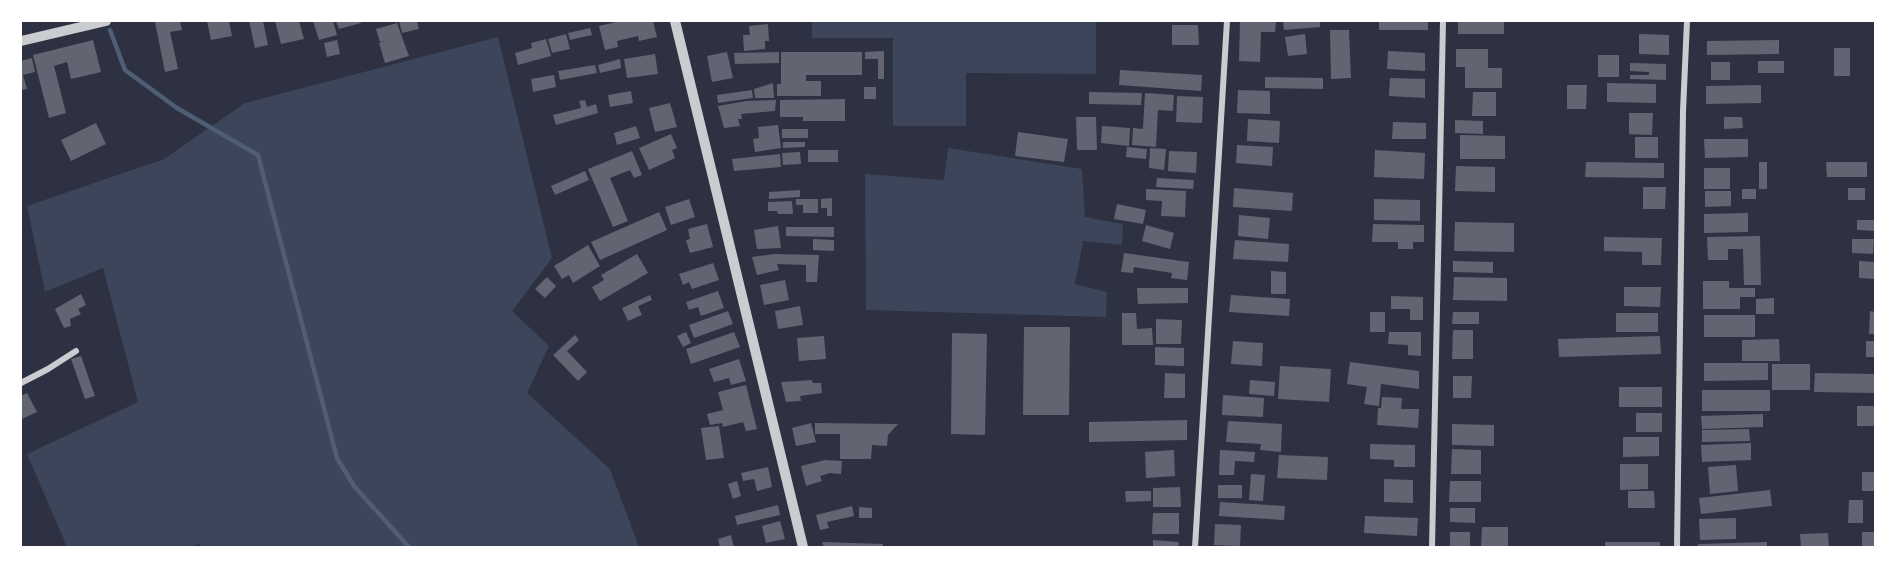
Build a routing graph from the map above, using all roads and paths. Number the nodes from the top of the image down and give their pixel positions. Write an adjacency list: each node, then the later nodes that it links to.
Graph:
1 (106, 21): 6 (street)
2 (675, 21): 9 (street)
3 (1227, 21): 10 (street)
4 (1443, 21): 11 (street)
5 (1688, 21): 12 (street)
6 (21, 41)
7 (76, 351): 8 (street)
8 (21, 383)
9 (803, 547)
10 (1195, 547)
11 (1432, 547)
12 (1677, 547)

